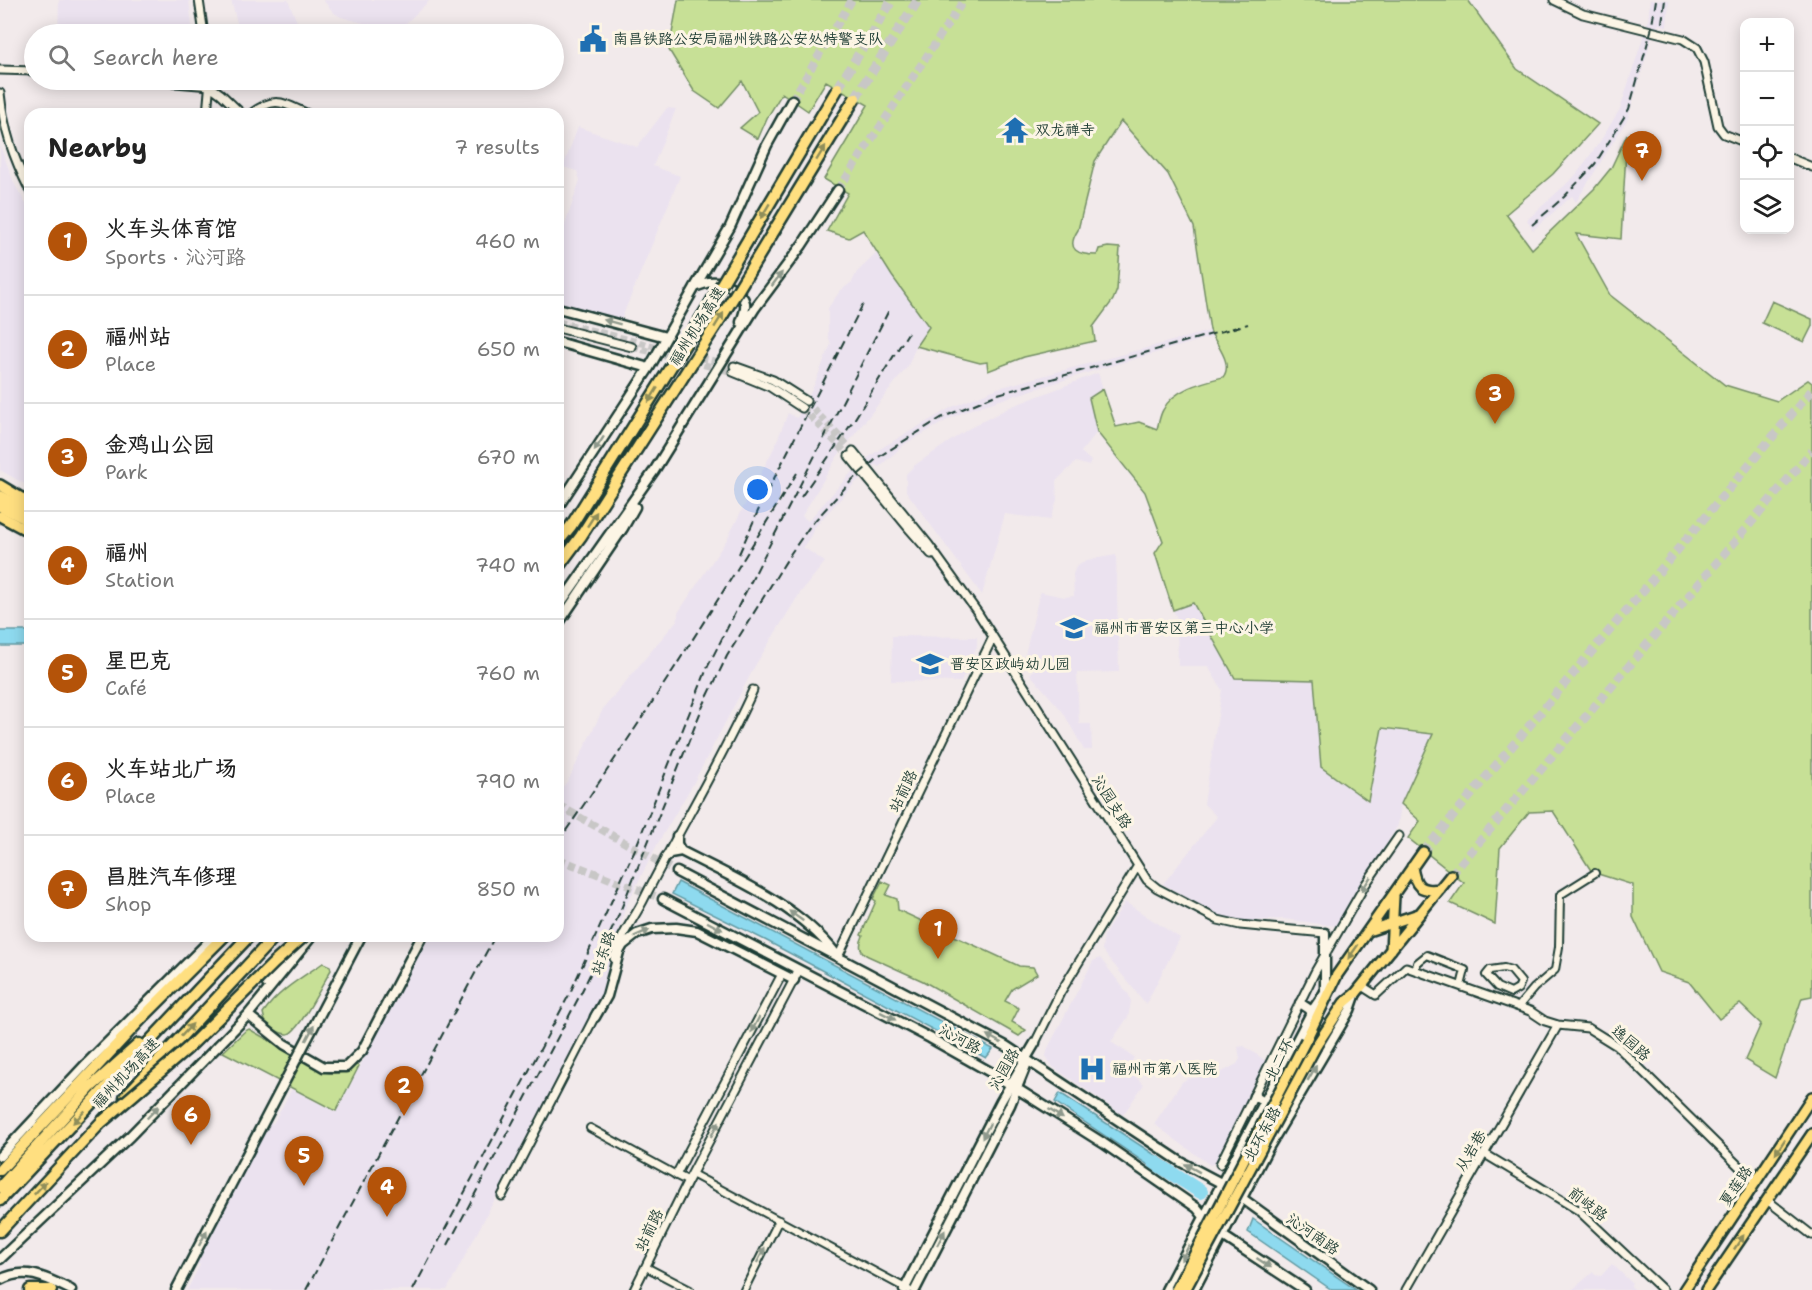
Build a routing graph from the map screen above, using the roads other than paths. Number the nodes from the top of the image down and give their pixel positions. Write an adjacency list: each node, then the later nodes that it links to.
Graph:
1 (198, 0): 3 (street)
2 (1554, 0): 16 (street)
3 (202, 24)
4 (0, 70): 5 (street)
5 (24, 71)
6 (838, 88): 42 (highway, 福州机场高速, one-way to 42, bridge)
7 (209, 90): 12 (street)
8 (217, 90): 13 (street)
9 (0, 93): 19 (street)
10 (855, 98): 43 (highway, 福州机场高速, one-way to 10, bridge)
11 (792, 100): 21 (main road)
12 (208, 108)
13 (236, 108)
14 (258, 108): 15 (street)
15 (294, 108)
16 (1740, 140)
17 (1794, 160): 18 (street)
18 (1812, 167)
19 (24, 179)
20 (837, 190): 25 (main road, one-way to 20)
21 (695, 287): 24 (main road); 25 (main road)
22 (564, 310): 24 (main road, one-way to 22)
23 (564, 330): 27 (street)
24 (666, 337): 28 (main road)
25 (736, 337): 32 (main road)
26 (564, 344): 28 (main road)
27 (632, 347)
28 (649, 368): 35 (main road, one-way to 35)
29 (734, 369): 30 (street)
30 (804, 404)
31 (851, 454): 48 (street, 沁园支路)
32 (654, 471): 46 (main road); 47 (main road)
33 (0, 485): 36 (main road)
34 (0, 496): 38 (highway)
35 (564, 498)
36 (24, 499)
37 (0, 506): 40 (highway)
38 (24, 508)
39 (0, 516): 41 (main road)
40 (24, 518)
41 (24, 529)
42 (564, 535)
43 (571, 550): 44 (highway, 福州机场高速, bridge); 45 (highway, bridge)
44 (564, 559)
45 (564, 563)
46 (564, 598)
47 (564, 615)
48 (993, 638): 55 (street, 沁园支路); 78 (street, 站前路)
49 (753, 690): 50 (street, 站东路)
50 (677, 836): 52 (main road); 54 (street, 站东路)
51 (1400, 836): 77 (street, one-way to 77)
52 (681, 851): 54 (main road); 78 (main road, one-way to 52)
53 (1423, 852): 56 (main road, 北二环)
54 (666, 856): 93 (street, 站东路)
55 (1137, 867): 66 (street, 沁园支路); 95 (street, 沁园路)
56 (1412, 867): 60 (main road); 61 (main road, 北二环)
57 (677, 872): 78 (main road, 沁河路)
58 (1595, 873): 90 (street)
59 (1451, 875): 60 (main road, 北二环)
60 (1440, 889): 63 (main road, 北二环)
61 (1394, 893): 64 (main road); 65 (main road, 北二环)
62 (663, 899): 79 (main road, 沁河路, one-way to 79)
63 (1421, 913): 64 (main road); 76 (main road, 北二环)
64 (1392, 923): 65 (main road); 76 (main road)
65 (1368, 931): 82 (main road, 北二环, one-way to 82)
66 (1325, 933): 77 (main road)
67 (208, 942): 104 (main road)
68 (218, 942): 108 (highway)
69 (244, 942): 87 (highway, 福州机场高速)
70 (269, 942): 101 (highway, 福州机场高速, one-way to 70, bridge)
71 (293, 942): 92 (main road)
72 (297, 942): 101 (highway, bridge)
73 (307, 942): 92 (main road)
74 (359, 942): 130 (main road, one-way to 74, bridge)
75 (419, 942): 92 (main road)
76 (1391, 950): 86 (main road, 北二环)
77 (1325, 954): 88 (main road); 89 (street)
78 (838, 957): 96 (main road, 沁河路, one-way to 78)
79 (799, 970): 84 (street, 站前路); 97 (main road, 沁河路, one-way to 97)
80 (1415, 970): 85 (street, 逸园路); 85 (street); 86 (street)
81 (782, 974): 84 (main road); 93 (main road, one-way to 81); 109 (street, one-way to 109)
82 (1337, 975): 88 (main road); 136 (main road, 北二环, bridge)
83 (1486, 975): 83 (street)
84 (794, 980): 110 (street, 站前路, one-way to 84)
85 (1461, 987): 90 (street, 逸园路)
86 (1359, 989): 115 (main road, 北环东路, one-way to 86); 137 (main road, 北二环, bridge)
87 (198, 992): 113 (highway); 116 (highway, 福州机场高速, one-way to 116)
88 (1325, 992): 91 (main road)
89 (1300, 1004): 91 (main road); 98 (street)
90 (1518, 1007): 94 (street, 逸园路)
91 (1312, 1011): 100 (main road)
92 (248, 1015): 123 (main road, one-way to 92)
93 (595, 1017): 114 (street, 站东路)
94 (1558, 1025): 105 (street, 从岩巷); 112 (street, 逸园路)
95 (1035, 1043): 96 (main road, 沁园路)
96 (1027, 1060): 97 (main road, 沁园路); 111 (main road, 沁河路, one-way to 96)
97 (1013, 1086): 118 (main road, 沁河路, one-way to 118); 126 (main road, 沁园路, one-way to 126); 134 (main road, one-way to 97)
98 (1254, 1096): 100 (main road); 107 (street)
99 (1812, 1097): 112 (main road, 夏莲路, one-way to 112)
100 (1264, 1102): 111 (main road)
101 (103, 1121): 120 (highway, 福州机场高速, one-way to 101)
102 (590, 1128): 109 (street)
103 (1812, 1134): 117 (main road)
104 (5, 1145): 106 (main road)
105 (1485, 1155): 141 (street, 从岩巷); 142 (street, 前岐路)
106 (0, 1156)
107 (1220, 1164)
108 (0, 1170)
109 (676, 1175): 110 (street)
110 (690, 1178): 119 (street); 124 (street, 站前路)
111 (1221, 1183): 115 (main road, 沁河路); 118 (main road)
112 (1756, 1183): 143 (main road, 夏莲路)
113 (0, 1187)
114 (502, 1196)
115 (1242, 1199): 122 (main road, 北环东路); 140 (main road, 沁河南路)
116 (0, 1200)
117 (1767, 1200): 121 (street); 144 (main road, one-way to 117)
118 (1205, 1216): 122 (main road, 沁河路); 135 (main road, one-way to 135)
119 (779, 1220): 126 (street); 133 (street, one-way to 119)
120 (0, 1231)
121 (1812, 1235)
122 (1223, 1236): 138 (main road, 北环东路); 139 (main road, one-way to 139)
123 (0, 1259)
124 (646, 1267): 131 (street, 站前路); 132 (street)
125 (0, 1280): 129 (main road)
126 (906, 1289)
127 (30, 1290): 128 (highway)
128 (51, 1290)
129 (70, 1290)
130 (176, 1290)
131 (634, 1290)
132 (690, 1290)
133 (744, 1290)
134 (915, 1290)
135 (1166, 1290)
136 (1176, 1290)
137 (1185, 1290)
138 (1194, 1290)
139 (1305, 1290)
140 (1369, 1290)
141 (1406, 1290)
142 (1663, 1290)
143 (1684, 1290)
144 (1706, 1290)

